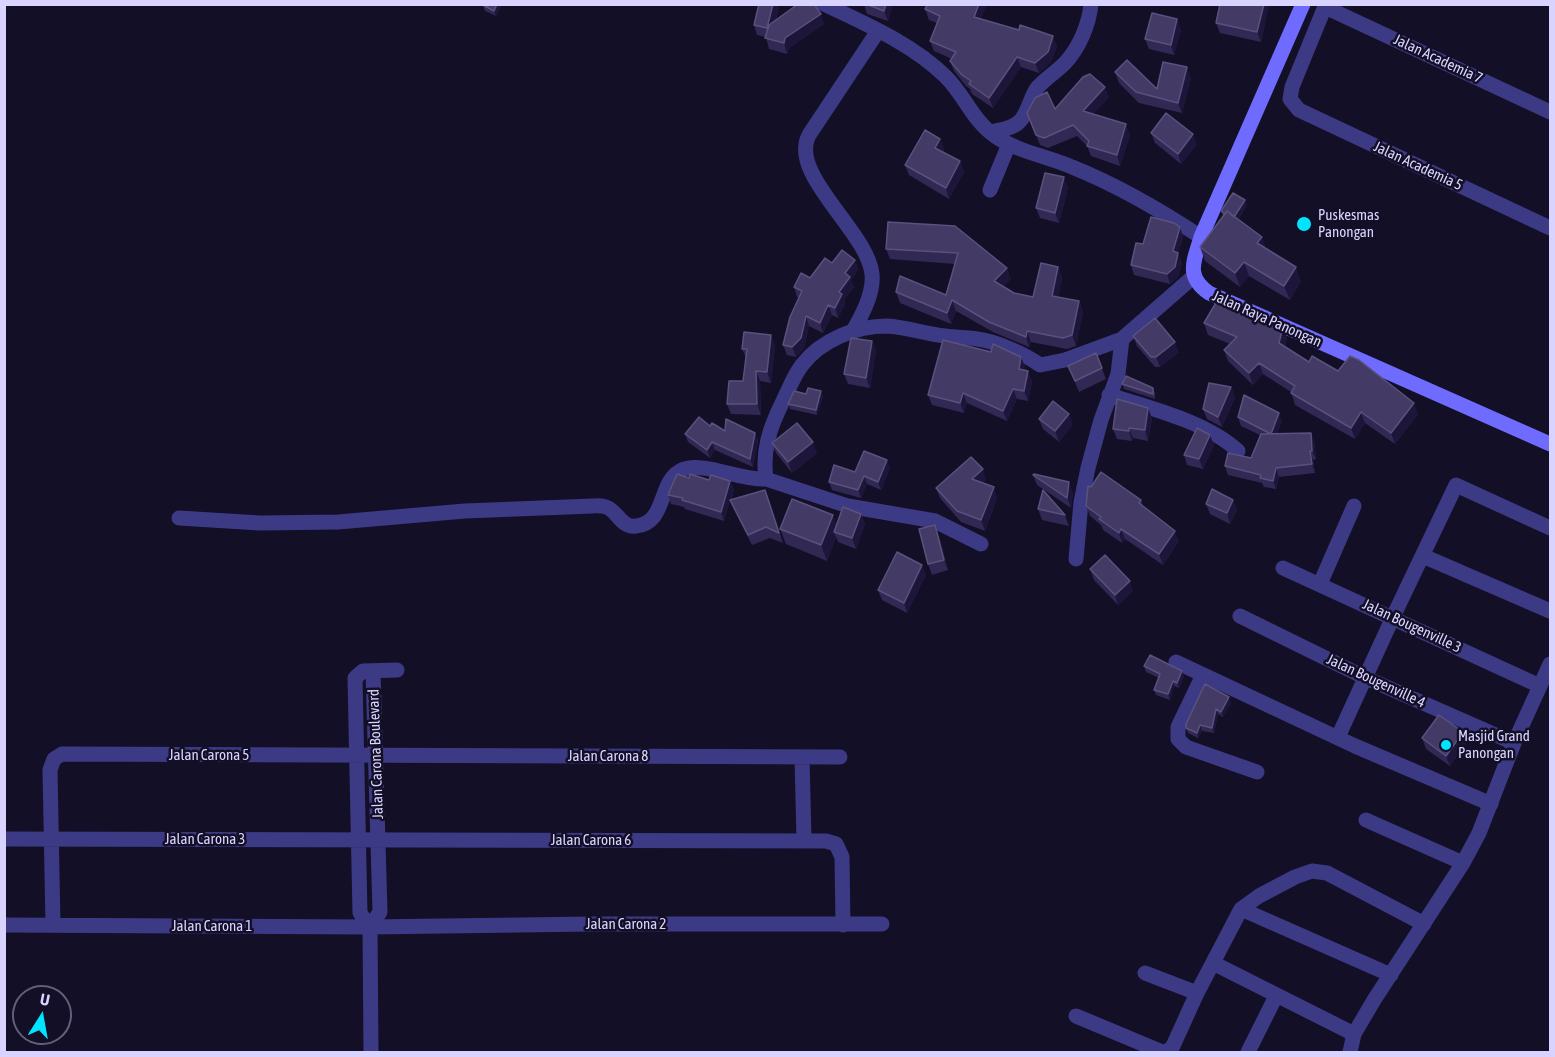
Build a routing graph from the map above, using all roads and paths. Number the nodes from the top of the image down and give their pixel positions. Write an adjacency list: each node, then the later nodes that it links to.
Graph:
1 (824, 4): 5 (street)
2 (1091, 4): 7 (street)
3 (1303, 4): 11 (street)
4 (1325, 6): 6 (street, Jalan Academia 7); 10 (street, Jalan Academia 5)
5 (878, 31): 7 (street); 13 (street)
6 (1551, 111)
7 (990, 132): 8 (street)
8 (1009, 144): 9 (street); 11 (street)
9 (990, 190)
10 (1551, 228)
11 (1201, 237): 12 (street)
12 (1193, 277): 14 (street); 16 (street, Jalan Raya Panongan)
13 (854, 331): 14 (street); 18 (street)
14 (1122, 339): 15 (street)
15 (1109, 395): 17 (street); 24 (street)
16 (1551, 444)
17 (1238, 451)
18 (766, 479): 20 (street); 22 (street)
19 (1354, 506): 26 (street)
20 (179, 518)
21 (1551, 528): 23 (street)
22 (981, 544)
23 (1423, 556): 27 (street); 29 (street)
24 (1076, 559)
25 (1283, 568): 26 (street, Jalan Bougenville 3)
26 (1320, 584): 29 (street, Jalan Bougenville 3)
27 (1551, 611)
28 (1240, 616): 35 (street, Jalan Bougenville 4)
29 (1393, 617): 35 (street); 36 (street, Jalan Bougenville 3)
30 (1176, 662): 34 (street)
31 (1551, 664): 36 (street)
32 (397, 670): 33 (street)
33 (373, 671): 39 (street, Jalan Carona Boulevard); 40 (street, Jalan Carona Boulevard)
34 (1203, 675): 37 (street); 43 (street)
35 (1366, 678): 37 (street); 38 (street, Jalan Bougenville 4)
36 (1540, 686): 38 (street)
37 (1338, 737): 44 (street)
38 (1514, 743): 44 (street)
39 (376, 755): 40 (street, Jalan Carona 5); 41 (street, Jalan Carona 8); 48 (street, Jalan Carona Boulevard)
40 (357, 756): 46 (street, Jalan Carona 5); 50 (street, Jalan Carona Boulevard)
41 (802, 757): 42 (street, Jalan Carona 8); 49 (street)
42 (840, 757)
43 (1257, 772)
44 (1491, 804): 51 (street)
45 (1366, 820): 51 (street)
46 (51, 838): 47 (street, Jalan Carona 3); 50 (street, Jalan Carona 3); 56 (street)
47 (4, 839)
48 (379, 840): 49 (street, Jalan Carona 6); 50 (street, Jalan Carona 3); 58 (street, Jalan Carona Boulevard)
49 (804, 840): 57 (street, Jalan Carona 6)
50 (359, 841): 58 (street, Jalan Carona Boulevard)
51 (1463, 863): 54 (street)
52 (1241, 909): 54 (street); 59 (street); 61 (street)
53 (882, 924): 57 (street, Jalan Carona 2)
54 (1424, 924): 61 (street)
55 (4, 925): 56 (street, Jalan Carona 1)
56 (53, 925): 58 (street, Jalan Carona 1)
57 (843, 925): 58 (street, Jalan Carona 2)
58 (370, 927): 66 (street, Jalan Carona Boulevard)
59 (1213, 963): 62 (street); 63 (street)
60 (1145, 973): 62 (street)
61 (1391, 975): 65 (street)
62 (1197, 993): 67 (street)
63 (1276, 996): 65 (street); 68 (street)
64 (1076, 1016): 67 (street)
65 (1354, 1034): 69 (street)
66 (371, 1053)
67 (1162, 1053)
68 (1248, 1053)
69 (1350, 1053)

